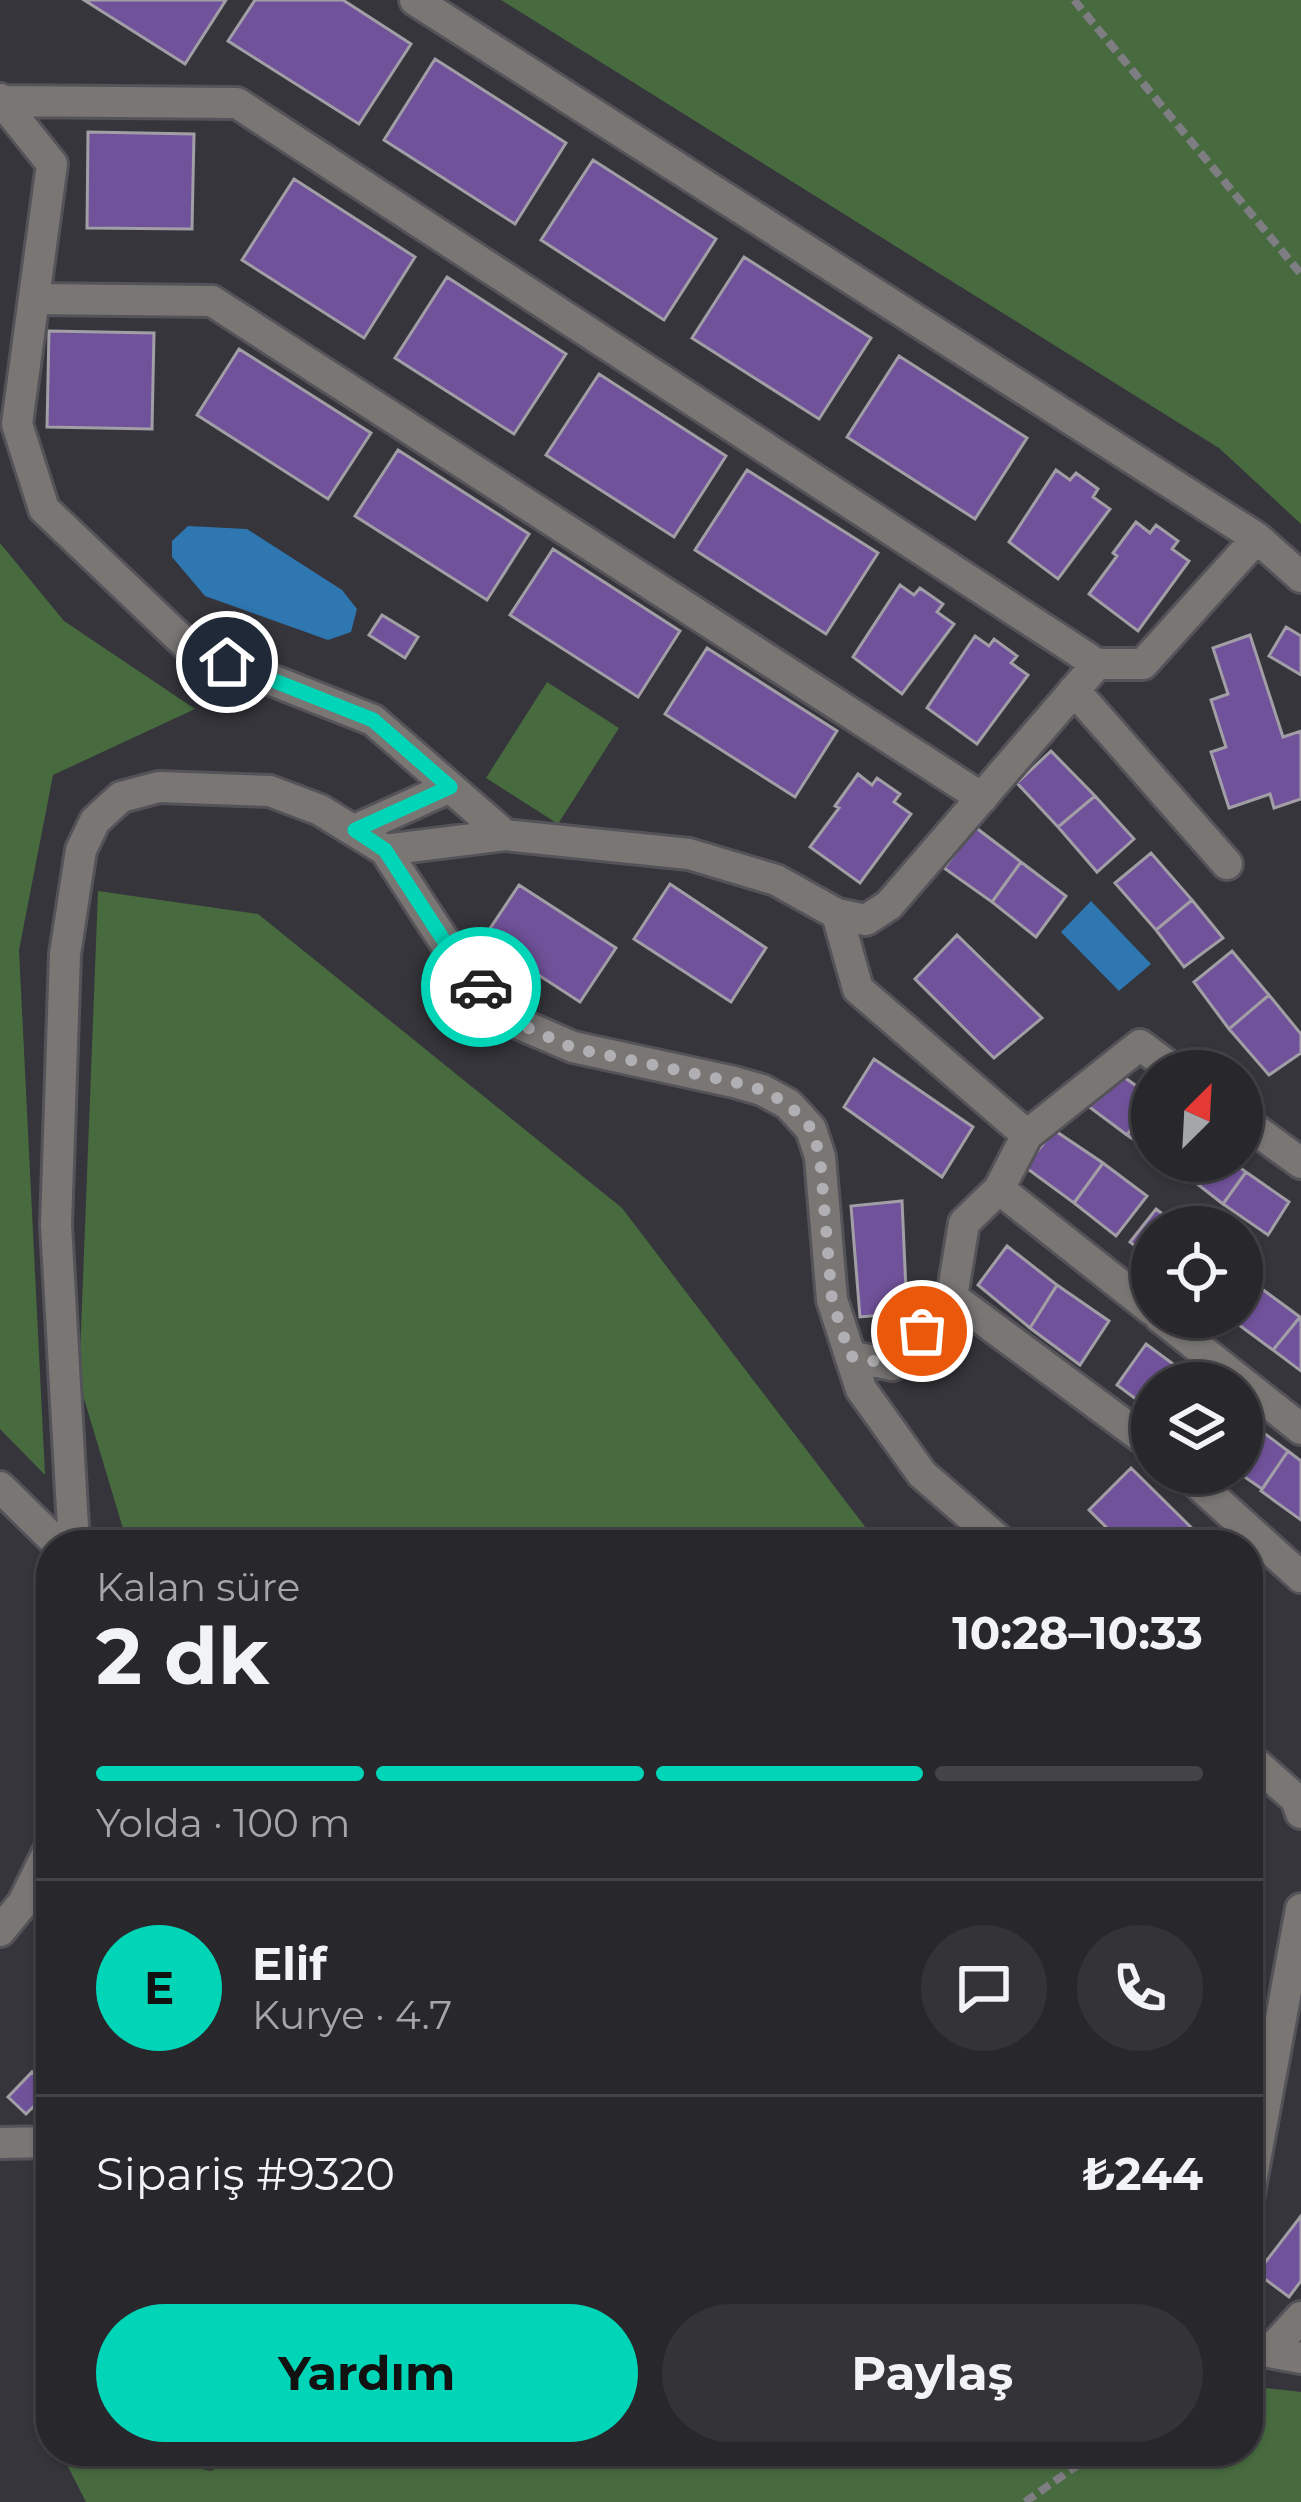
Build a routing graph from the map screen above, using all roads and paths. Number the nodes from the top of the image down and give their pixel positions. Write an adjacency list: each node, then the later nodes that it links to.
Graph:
1 (415, 0): 6 (street)
2 (1074, 0): 4 (path)
3 (1, 100): 5 (street); 8 (street)
4 (1301, 274)
5 (34, 299): 10 (street); 11 (street)
6 (1256, 538): 7 (street); 8 (street)
7 (1301, 577)
8 (1097, 664): 9 (street)
9 (1074, 690): 11 (street); 15 (street)
10 (450, 787): 12 (street); 13 (street)
11 (982, 798): 16 (street)
12 (355, 830): 14 (street); 31 (street)
13 (505, 835): 14 (street); 16 (street)
14 (385, 850): 25 (street)
15 (1227, 863)
16 (837, 914): 18 (street)
17 (1131, 1053): 18 (street)
18 (1027, 1135): 21 (street)
19 (1263, 1135): 20 (street)
20 (1301, 1162)
21 (999, 1189): 22 (street); 23 (street)
22 (1131, 1293)
23 (952, 1297): 25 (street); 26 (street)
24 (1186, 1338): 27 (street)
25 (850, 1356): 32 (street)
26 (1131, 1429)
27 (1301, 1429)
28 (0, 1486): 30 (street)
29 (1209, 1494): 33 (street)
30 (44, 1530)
31 (73, 1530)
32 (987, 1530)
33 (1250, 1530)
34 (1263, 1542): 35 (street)
35 (1301, 1576)
36 (1263, 1771): 37 (street)
37 (1299, 1806)
38 (36, 1877): 40 (street)
39 (1301, 1909): 41 (street)
40 (0, 1930)
41 (1263, 2117)
42 (36, 2143): 43 (street)
43 (0, 2144)
44 (1301, 2317): 45 (street)
45 (1263, 2342)
46 (1263, 2347): 47 (street)
47 (1301, 2358)
48 (1077, 2466): 49 (path)
49 (1025, 2502)

